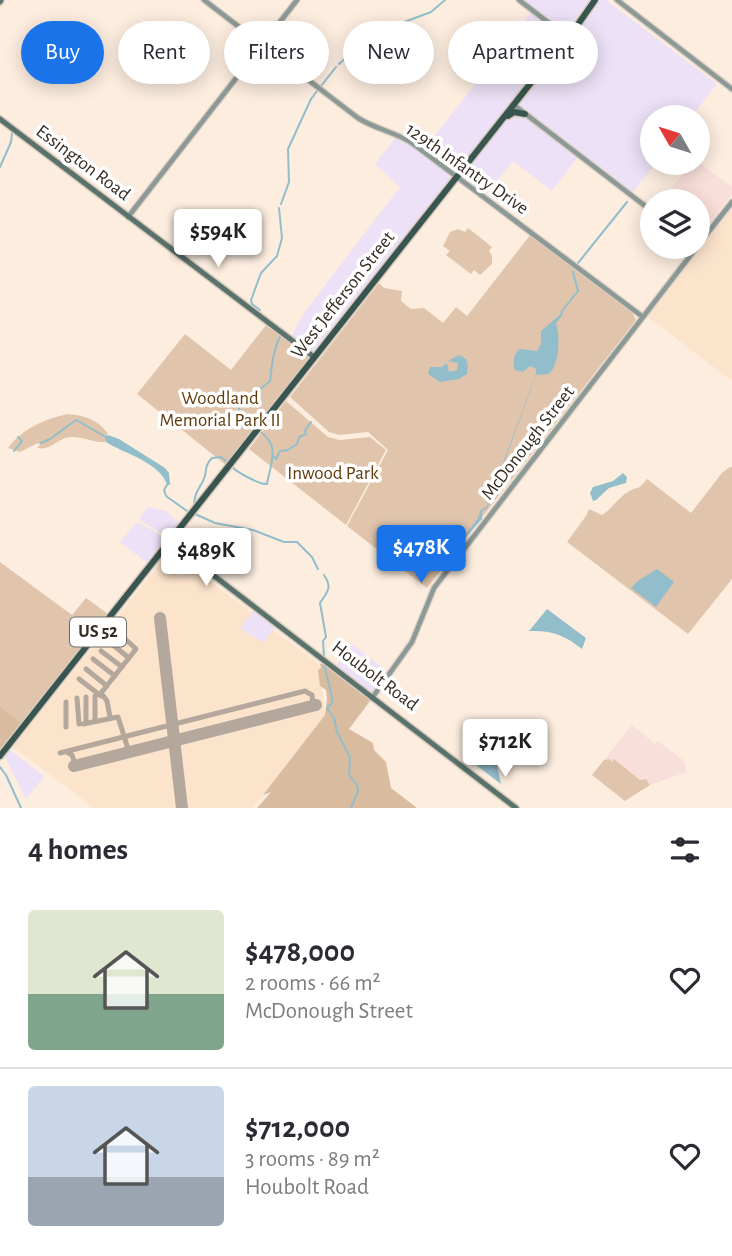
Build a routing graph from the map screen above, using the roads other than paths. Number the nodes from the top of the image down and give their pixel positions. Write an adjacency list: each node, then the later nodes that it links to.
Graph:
1 (204, 0): 6 (street, 129th Infantry Drive)
2 (297, 0): 7 (street)
3 (519, 0): 8 (street)
4 (593, 0): 9 (main road, West Jefferson Street / US 52)
5 (617, 0): 13 (street)
6 (231, 21)
7 (281, 21)
8 (546, 21)
9 (578, 21)
10 (232, 84): 22 (street)
11 (313, 84): 19 (street, 129th Infantry Drive)
12 (530, 84): 14 (main road, West Jefferson Street / US 52)
13 (732, 89)
14 (522, 95): 15 (main road, West Jefferson Street / US 52); 16 (main road)
15 (514, 105): 16 (street); 17 (main road, West Jefferson Street / US 52)
16 (525, 114): 17 (main road); 20 (street)
17 (503, 118): 19 (main road, West Jefferson Street / US 52)
18 (0, 120): 22 (main road, Essington Road)
19 (457, 177): 25 (street, 129th Infantry Drive); 26 (main road, West Jefferson Street / US 52)
20 (640, 202)
21 (732, 202): 23 (street, McDonough Street)
22 (128, 217): 26 (main road, Essington Road)
23 (710, 230)
24 (688, 259): 25 (street, McDonough Street)
25 (643, 317): 31 (street, McDonough Street)
26 (314, 357): 27 (main road, West Jefferson Street / US 52)
27 (177, 531): 28 (main road, West Jefferson Street / US 52); 29 (main road)
28 (170, 542): 29 (main road, Houbolt Road); 30 (main road, Houbolt Road); 32 (main road, West Jefferson Street / US 52)
29 (181, 549): 30 (main road, Houbolt Road)
30 (259, 610): 31 (main road, Houbolt Road)
31 (373, 697): 33 (main road, Houbolt Road)
32 (0, 756)
33 (519, 808)

